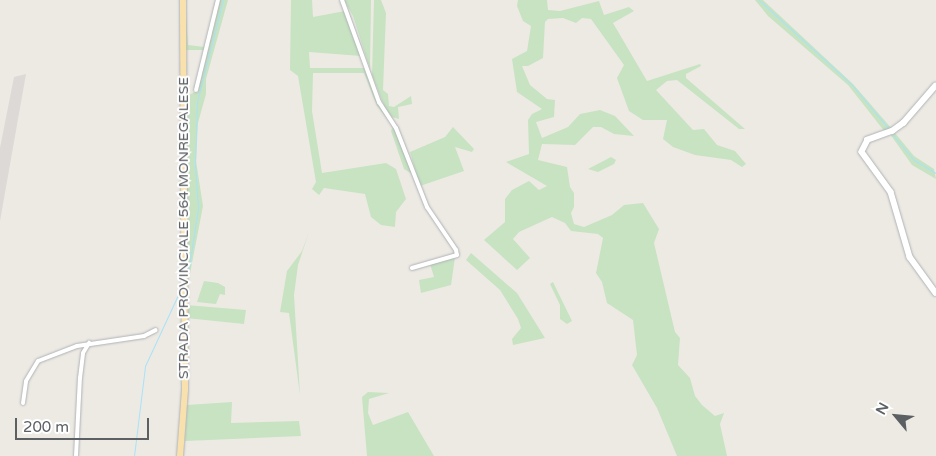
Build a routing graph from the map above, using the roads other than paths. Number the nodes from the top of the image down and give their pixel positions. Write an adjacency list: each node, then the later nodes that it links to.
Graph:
1 (183, 0): 12 (main road, STRADA PROVINCIALE 564 MONREGALESE)
2 (218, 0): 5 (street)
3 (342, 0): 6 (street)
4 (936, 86): 7 (street)
5 (196, 90)
6 (412, 268)
7 (936, 293)
8 (156, 330): 9 (street)
9 (89, 343): 10 (street); 11 (street)
10 (23, 403)
11 (76, 456)
12 (180, 456)

